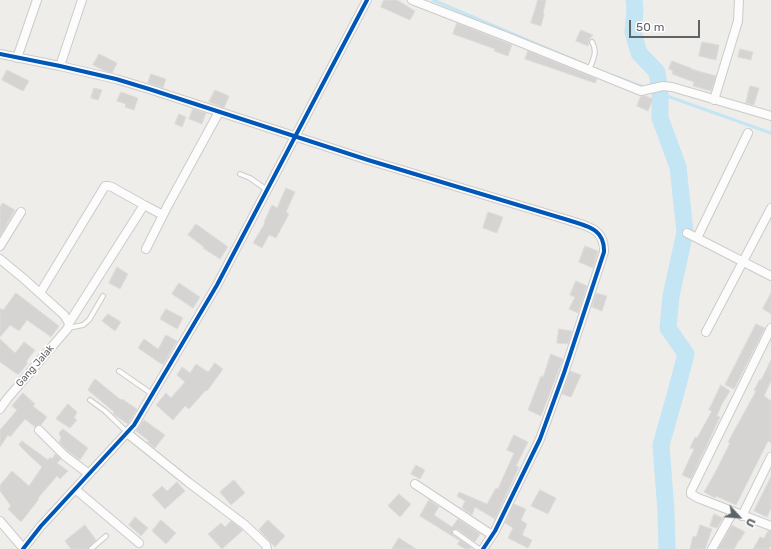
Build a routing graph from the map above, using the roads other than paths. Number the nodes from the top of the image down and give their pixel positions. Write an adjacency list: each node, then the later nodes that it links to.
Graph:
1 (37, 0): 8 (street)
2 (82, 0): 9 (street)
3 (367, 0): 15 (street)
4 (412, 0): 10 (street)
5 (739, 0): 11 (street)
6 (592, 42): 10 (lane)
7 (0, 55): 8 (street)
8 (17, 58): 9 (street)
9 (60, 66): 12 (street)
10 (589, 70): 11 (street)
11 (714, 100): 13 (street)
12 (219, 112): 15 (street); 21 (street)
13 (771, 116)
14 (748, 133): 23 (street)
15 (296, 137): 17 (street); 49 (street)
16 (240, 174): 17 (lane)
17 (267, 190): 35 (street)
18 (144, 205): 21 (street); 29 (street); 31 (street, Gang Jalak)
19 (771, 208): 27 (street)
20 (21, 212): 24 (street)
21 (163, 215): 25 (street)
22 (687, 233): 23 (street)
23 (697, 238): 27 (street)
24 (0, 246)
25 (146, 249)
26 (0, 259): 29 (street)
27 (742, 261): 28 (street); 33 (street)
28 (771, 276)
29 (40, 293): 31 (street)
30 (103, 296): 31 (lane)
31 (68, 325): 37 (street, Gang Jalak)
32 (771, 328): 44 (street)
33 (706, 332)
34 (119, 371): 35 (lane)
35 (152, 394): 39 (street)
36 (90, 400): 39 (lane)
37 (0, 409)
38 (39, 430): 41 (street)
39 (127, 433): 41 (street); 55 (street)
40 (771, 457): 45 (street)
41 (89, 474): 43 (street)
42 (415, 484): 49 (street)
43 (74, 489): 51 (street); 53 (street)
44 (733, 512): 45 (street); 56 (street)
45 (742, 516): 47 (street)
46 (0, 521): 53 (street)
47 (771, 526)
48 (455, 532): 52 (lane)
49 (492, 535): 52 (street)
50 (106, 536): 54 (lane)
51 (139, 543)
52 (483, 548)
53 (23, 549)
54 (91, 549)
55 (267, 549)
56 (712, 549)

